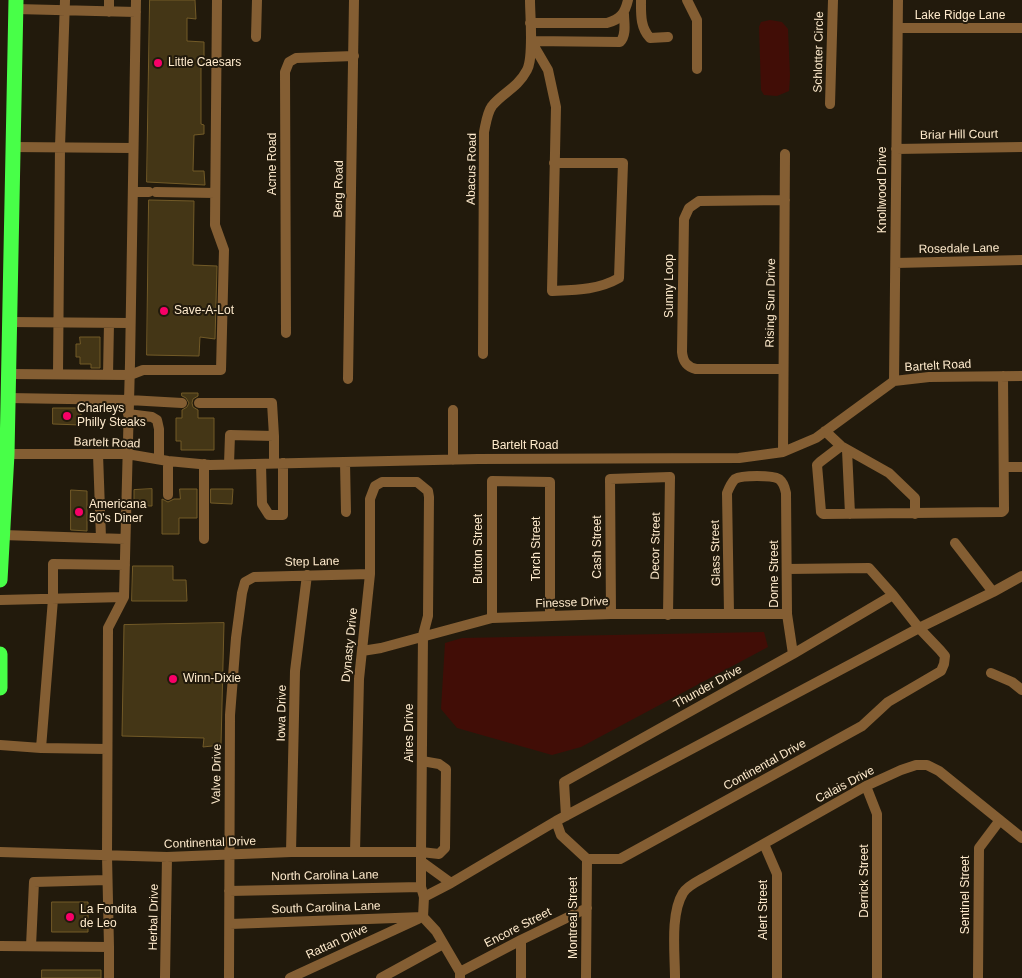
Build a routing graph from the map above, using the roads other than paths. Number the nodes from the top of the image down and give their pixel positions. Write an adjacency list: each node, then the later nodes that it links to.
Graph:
1 (109, 0): 14 (street)
2 (136, 0): 15 (street)
3 (217, 0): 34 (street)
4 (257, 0): 20 (street)
5 (354, 0): 23 (street, Berg Road)
6 (530, 0): 17 (street, Abacus Road)
7 (628, 0): 16 (street)
8 (641, 0): 21 (street)
9 (687, 0): 24 (street)
10 (833, 0): 25 (street, Schlotter Circle)
11 (898, 0): 18 (street, Knollwood Drive)
12 (65, 3): 13 (street); 14 (street); 27 (street)
13 (16, 5): 26 (highway)
14 (109, 12): 15 (street)
15 (136, 12): 29 (street)
16 (624, 14): 17 (street); 22 (street)
17 (530, 23): 22 (street, Abacus Road)
18 (898, 28): 19 (street, Lake Ridge Lane); 30 (street, Knollwood Drive)
19 (1022, 28)
20 (256, 36)
21 (668, 37)
22 (531, 41): 32 (street); 43 (street, Abacus Road)
23 (354, 56): 42 (street, Acme Road); 51 (street, Berg Road)
24 (697, 69)
25 (830, 104)
26 (13, 147): 27 (street); 38 (highway)
27 (60, 147): 29 (street); 39 (street)
28 (1022, 147): 30 (street, Briar Hill Court)
29 (134, 148): 33 (street)
30 (896, 149): 37 (street, Knollwood Drive)
31 (785, 154): 35 (street, Rising Sun Drive)
32 (554, 163): 32 (street)
33 (133, 192): 34 (street); 41 (street)
34 (215, 194): 48 (street)
35 (785, 200): 44 (street, Rising Sun Drive); 44 (street, Sunny Loop)
36 (1022, 260): 37 (street, Rosedale Lane)
37 (896, 263): 52 (street, Knollwood Drive)
38 (10, 322): 39 (street); 45 (highway)
39 (58, 322): 40 (street); 46 (street)
40 (109, 322): 41 (street); 47 (street)
41 (130, 323): 48 (street)
42 (286, 333)
43 (483, 354)
44 (783, 369): 62 (street, Rising Sun Drive)
45 (9, 374): 46 (street); 53 (highway)
46 (58, 374): 47 (street)
47 (108, 374): 48 (street)
48 (130, 375): 54 (street)
49 (1003, 376): 50 (street, Bartelt Road); 52 (street, Bartelt Road); 73 (street)
50 (1022, 376)
51 (348, 379)
52 (894, 381): 59 (street, Bartelt Road)
53 (8, 398): 54 (street); 63 (highway)
54 (129, 400): 55 (street); 58 (street)
55 (182, 403)
56 (199, 403): 60 (street)
57 (453, 410): 67 (street)
58 (128, 414): 65 (street); 66 (street)
59 (825, 431): 61 (street); 62 (street, Bartelt Road)
60 (274, 436): 69 (street); 71 (street)
61 (844, 448): 81 (street); 81 (street); 82 (street)
62 (784, 452): 67 (street, Bartelt Road)
63 (7, 454): 64 (street, Bartelt Road); 83 (highway)
64 (98, 454): 65 (street, Bartelt Road); 84 (street)
65 (127, 454): 66 (street, Bartelt Road); 85 (street)
66 (163, 460): 70 (street, Bartelt Road); 79 (street)
67 (453, 460): 68 (street, Bartelt Road)
68 (345, 462): 69 (street, Bartelt Road); 80 (street)
69 (279, 463): 72 (street, Bartelt Road); 72 (street)
70 (204, 464): 71 (street, Bartelt Road); 86 (street)
71 (229, 464): 72 (street, Bartelt Road)
72 (261, 464)
73 (1004, 467): 74 (street); 82 (street)
74 (1022, 467)
75 (670, 477): 100 (street, Cash Street); 103 (street, Decor Street)
76 (417, 482): 90 (street, Dynasty Drive); 107 (street, Aires Drive)
77 (550, 482): 104 (street, Torch Street); 105 (street, Button Street)
78 (786, 493): 89 (street, Dome Street); 101 (street, Glass Street)
79 (168, 494)
80 (346, 512)
81 (850, 514): 82 (street)
82 (915, 514)
83 (3, 535): 84 (street); 94 (highway)
84 (101, 538): 85 (street)
85 (125, 539): 88 (street)
86 (204, 539)
87 (954, 542): 95 (street)
88 (125, 565): 97 (street); 98 (street)
89 (787, 570): 96 (street); 102 (street, Dome Street)
90 (370, 574): 91 (street, Step Lane); 108 (street, Dynasty Drive)
91 (307, 575): 92 (street, Step Lane); 125 (street, Iowa Drive)
92 (254, 576): 127 (street, Valve Drive)
93 (1022, 576): 95 (street)
94 (0, 580)
95 (993, 592): 106 (street)
96 (893, 595): 106 (street); 110 (street, Thunder Drive)
97 (124, 597): 98 (street); 116 (street)
98 (53, 599): 99 (street); 115 (street)
99 (0, 600)
100 (611, 614): 103 (street, Finesse Drive); 104 (street, Finesse Drive)
101 (729, 614): 102 (street, Finesse Drive); 103 (street, Finesse Drive)
102 (788, 614): 110 (street, Dome Street)
103 (668, 615)
104 (550, 616): 105 (street, Finesse Drive)
105 (492, 618): 107 (street, Finesse Drive)
106 (918, 628): 119 (street); 131 (street, Continental Drive)
107 (423, 635): 108 (street, Finesse Drive); 117 (street, Aires Drive)
108 (362, 652): 126 (street, Dynasty Drive)
109 (0, 654): 112 (highway)
110 (793, 654): 119 (street, Thunder Drive)
111 (991, 673): 113 (street)
112 (0, 688)
113 (1022, 690)
114 (0, 745): 115 (street)
115 (41, 748): 116 (street)
116 (108, 749): 128 (street)
117 (422, 761): 130 (street, Aires Drive); 130 (street, Continental Drive)
118 (866, 786): 120 (street, Calais Drive); 123 (street, Calais Drive); 154 (street, Derrick Street)
119 (566, 816): 121 (street)
120 (1000, 820): 122 (street, Calais Drive); 155 (street, Sentinel Street)
121 (556, 821): 131 (street); 133 (street)
122 (1022, 838)
123 (764, 844): 152 (street, Calais Drive); 153 (street, Alert Street)
124 (0, 852): 128 (street, Continental Drive)
125 (292, 852): 126 (street, Continental Drive); 127 (street, Continental Drive)
126 (355, 852): 130 (street, Continental Drive)
127 (228, 855): 129 (street, Continental Drive); 134 (street, Valve Drive)
128 (107, 856): 129 (street, Continental Drive); 132 (street)
129 (167, 857): 146 (street, Herbal Drive)
130 (422, 857): 133 (street); 135 (street, Aires Drive)
131 (587, 859): 136 (street, Montreal Street)
132 (107, 880): 142 (street); 143 (street)
133 (452, 883): 135 (street)
134 (229, 891): 135 (street, North Carolina Lane); 138 (street, Valve Drive)
135 (423, 892): 137 (street, Aires Drive)
136 (587, 908): 139 (street, Encore Street); 151 (street, Montreal Street)
137 (423, 917): 138 (street, South Carolina Lane); 140 (street); 148 (street, Rattan Drive)
138 (230, 924): 147 (street, Valve Drive)
139 (521, 940): 144 (street, Encore Street); 150 (street)
140 (443, 944): 144 (street); 149 (street)
141 (0, 946): 142 (street)
142 (31, 946): 143 (street)
143 (109, 947): 145 (street)
144 (460, 975)
145 (109, 978)
146 (165, 978)
147 (229, 978)
148 (290, 978)
149 (381, 978)
150 (520, 978)
151 (586, 978)
152 (675, 978)
153 (776, 978)
154 (877, 978)
155 (978, 978)

